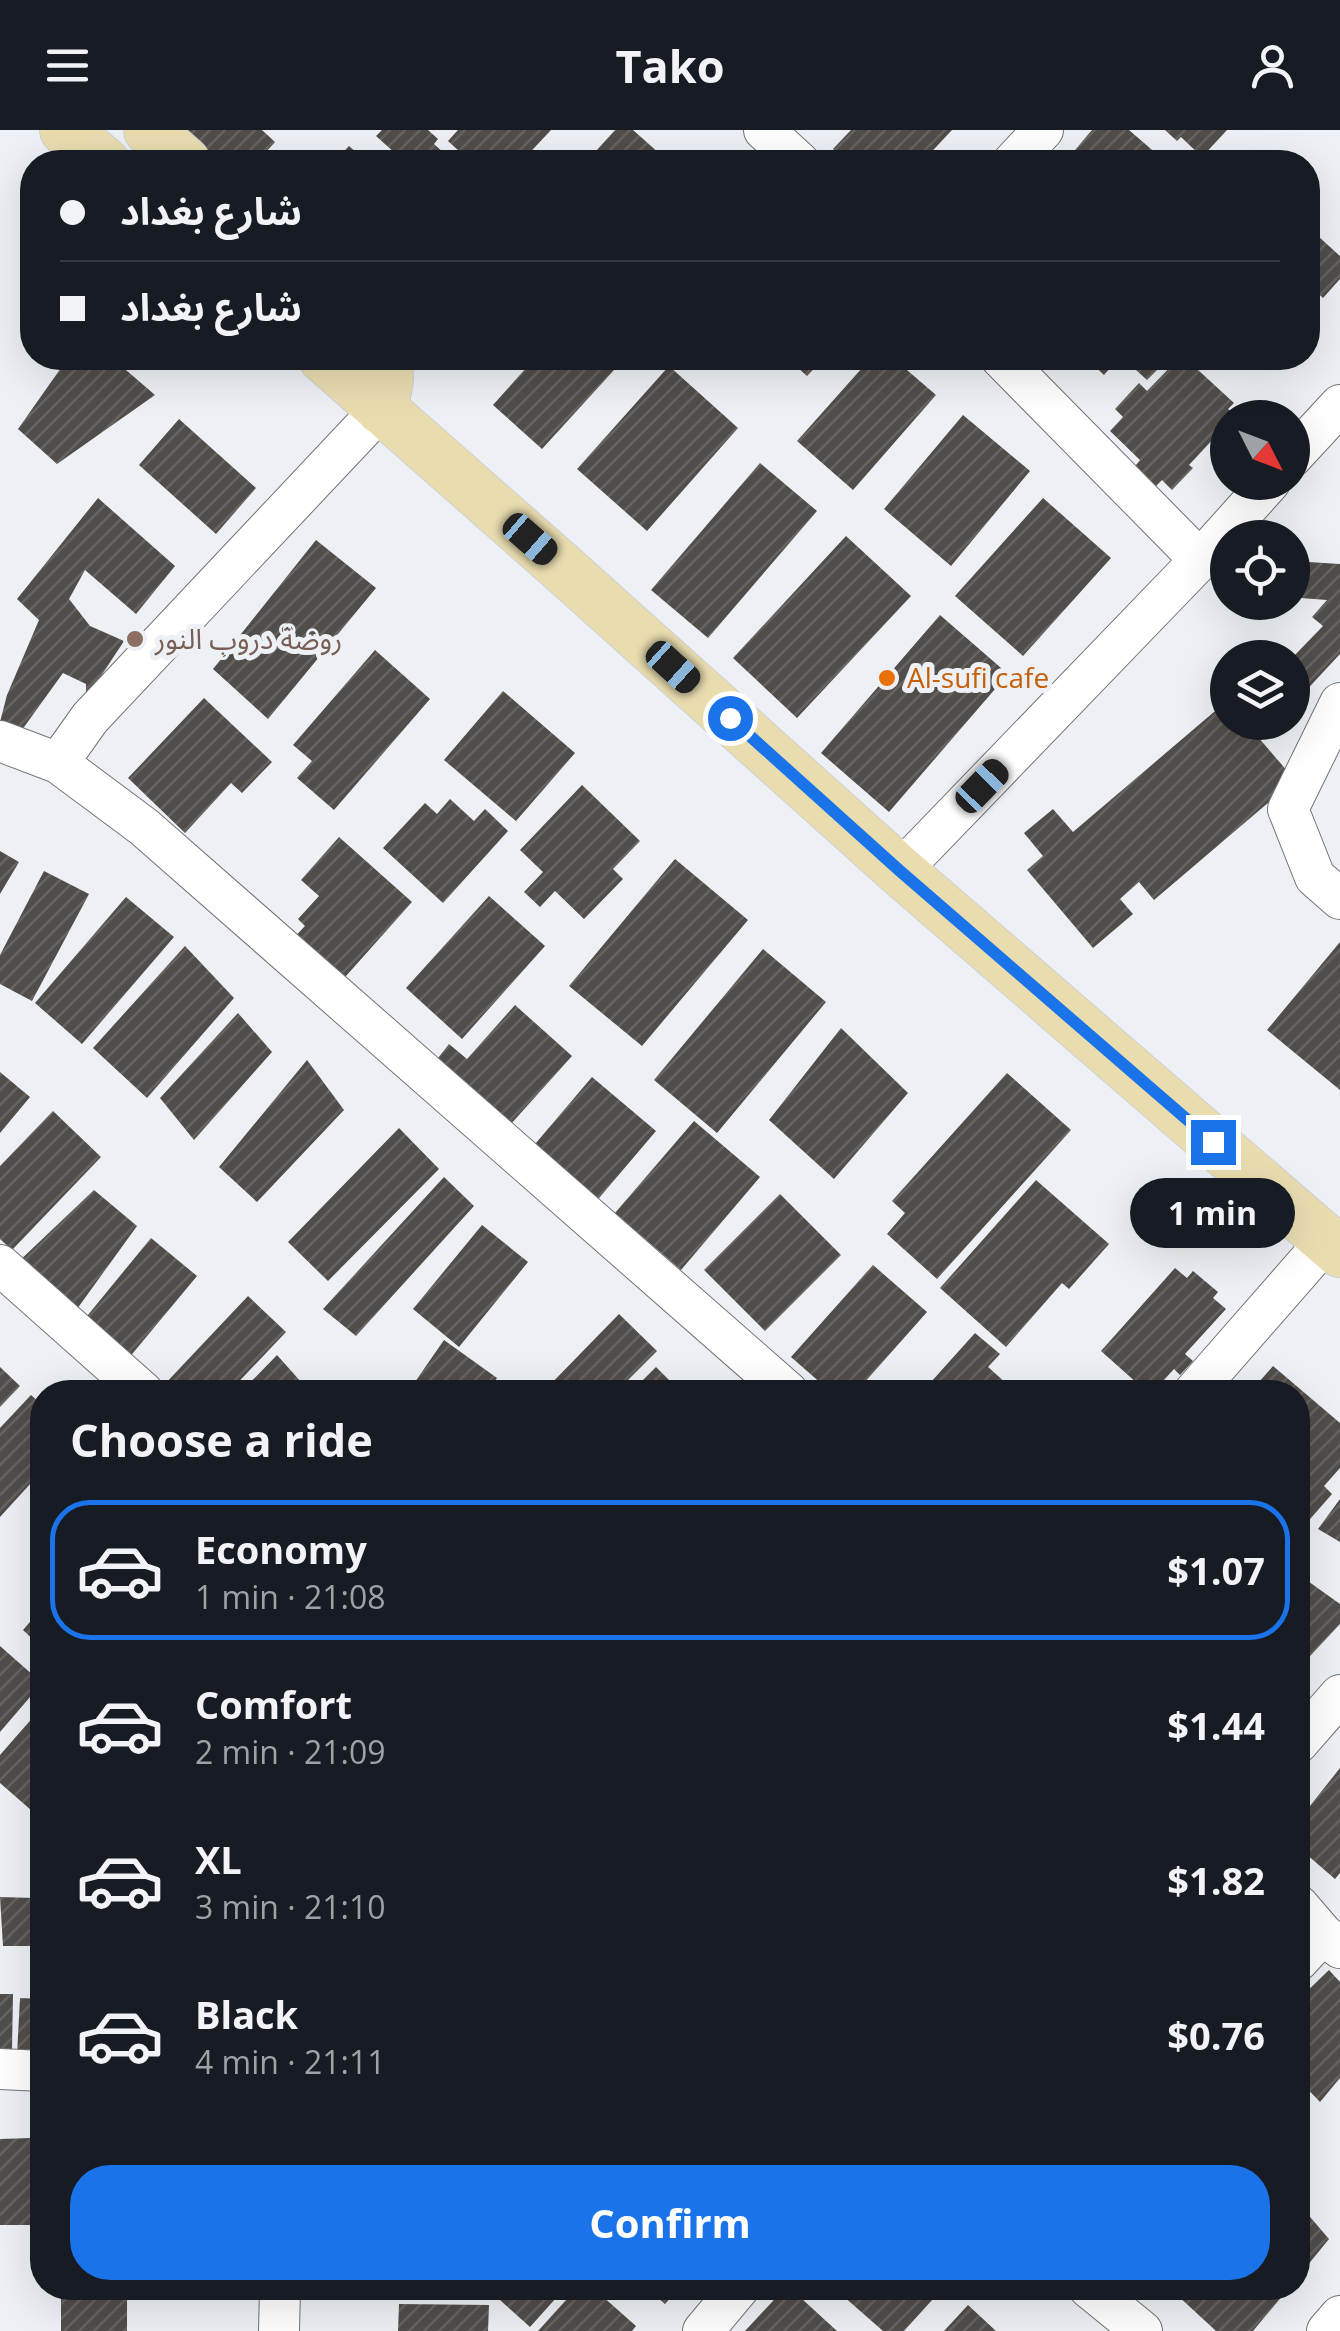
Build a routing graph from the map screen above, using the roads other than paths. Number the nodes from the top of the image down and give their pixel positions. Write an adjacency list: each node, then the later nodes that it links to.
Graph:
1 (65, 130): 6 (main road)
2 (148, 130): 7 (main road)
3 (764, 130): 8 (street)
4 (802, 130): 9 (street)
5 (1042, 130): 10 (street)
6 (89, 150)
7 (171, 150)
8 (786, 150)
9 (818, 150)
10 (1023, 150)
11 (338, 370): 15 (main road)
12 (390, 370): 15 (main road)
13 (1013, 370): 18 (street)
14 (1340, 405): 16 (street)
15 (381, 408): 21 (street); 22 (main road)
16 (1310, 438)
17 (1254, 500): 18 (street)
18 (1200, 560): 22 (street)
19 (1340, 704): 23 (street)
20 (0, 741): 21 (street)
21 (58, 763): 27 (street)
22 (900, 871): 24 (main road)
23 (1340, 899)
24 (1334, 1246): 28 (street)
25 (0, 1264): 26 (street)
26 (130, 1380)
27 (774, 1380)
28 (1206, 1380)
29 (1340, 1695): 30 (street)
30 (1310, 1729)
31 (0, 2070): 32 (street)
32 (30, 2071)
33 (279, 2300): 37 (street)
34 (730, 2300): 38 (street)
35 (1104, 2300): 39 (street)
36 (1340, 2316): 40 (street)
37 (278, 2331)
38 (704, 2331)
39 (1142, 2331)
40 (1327, 2331)

